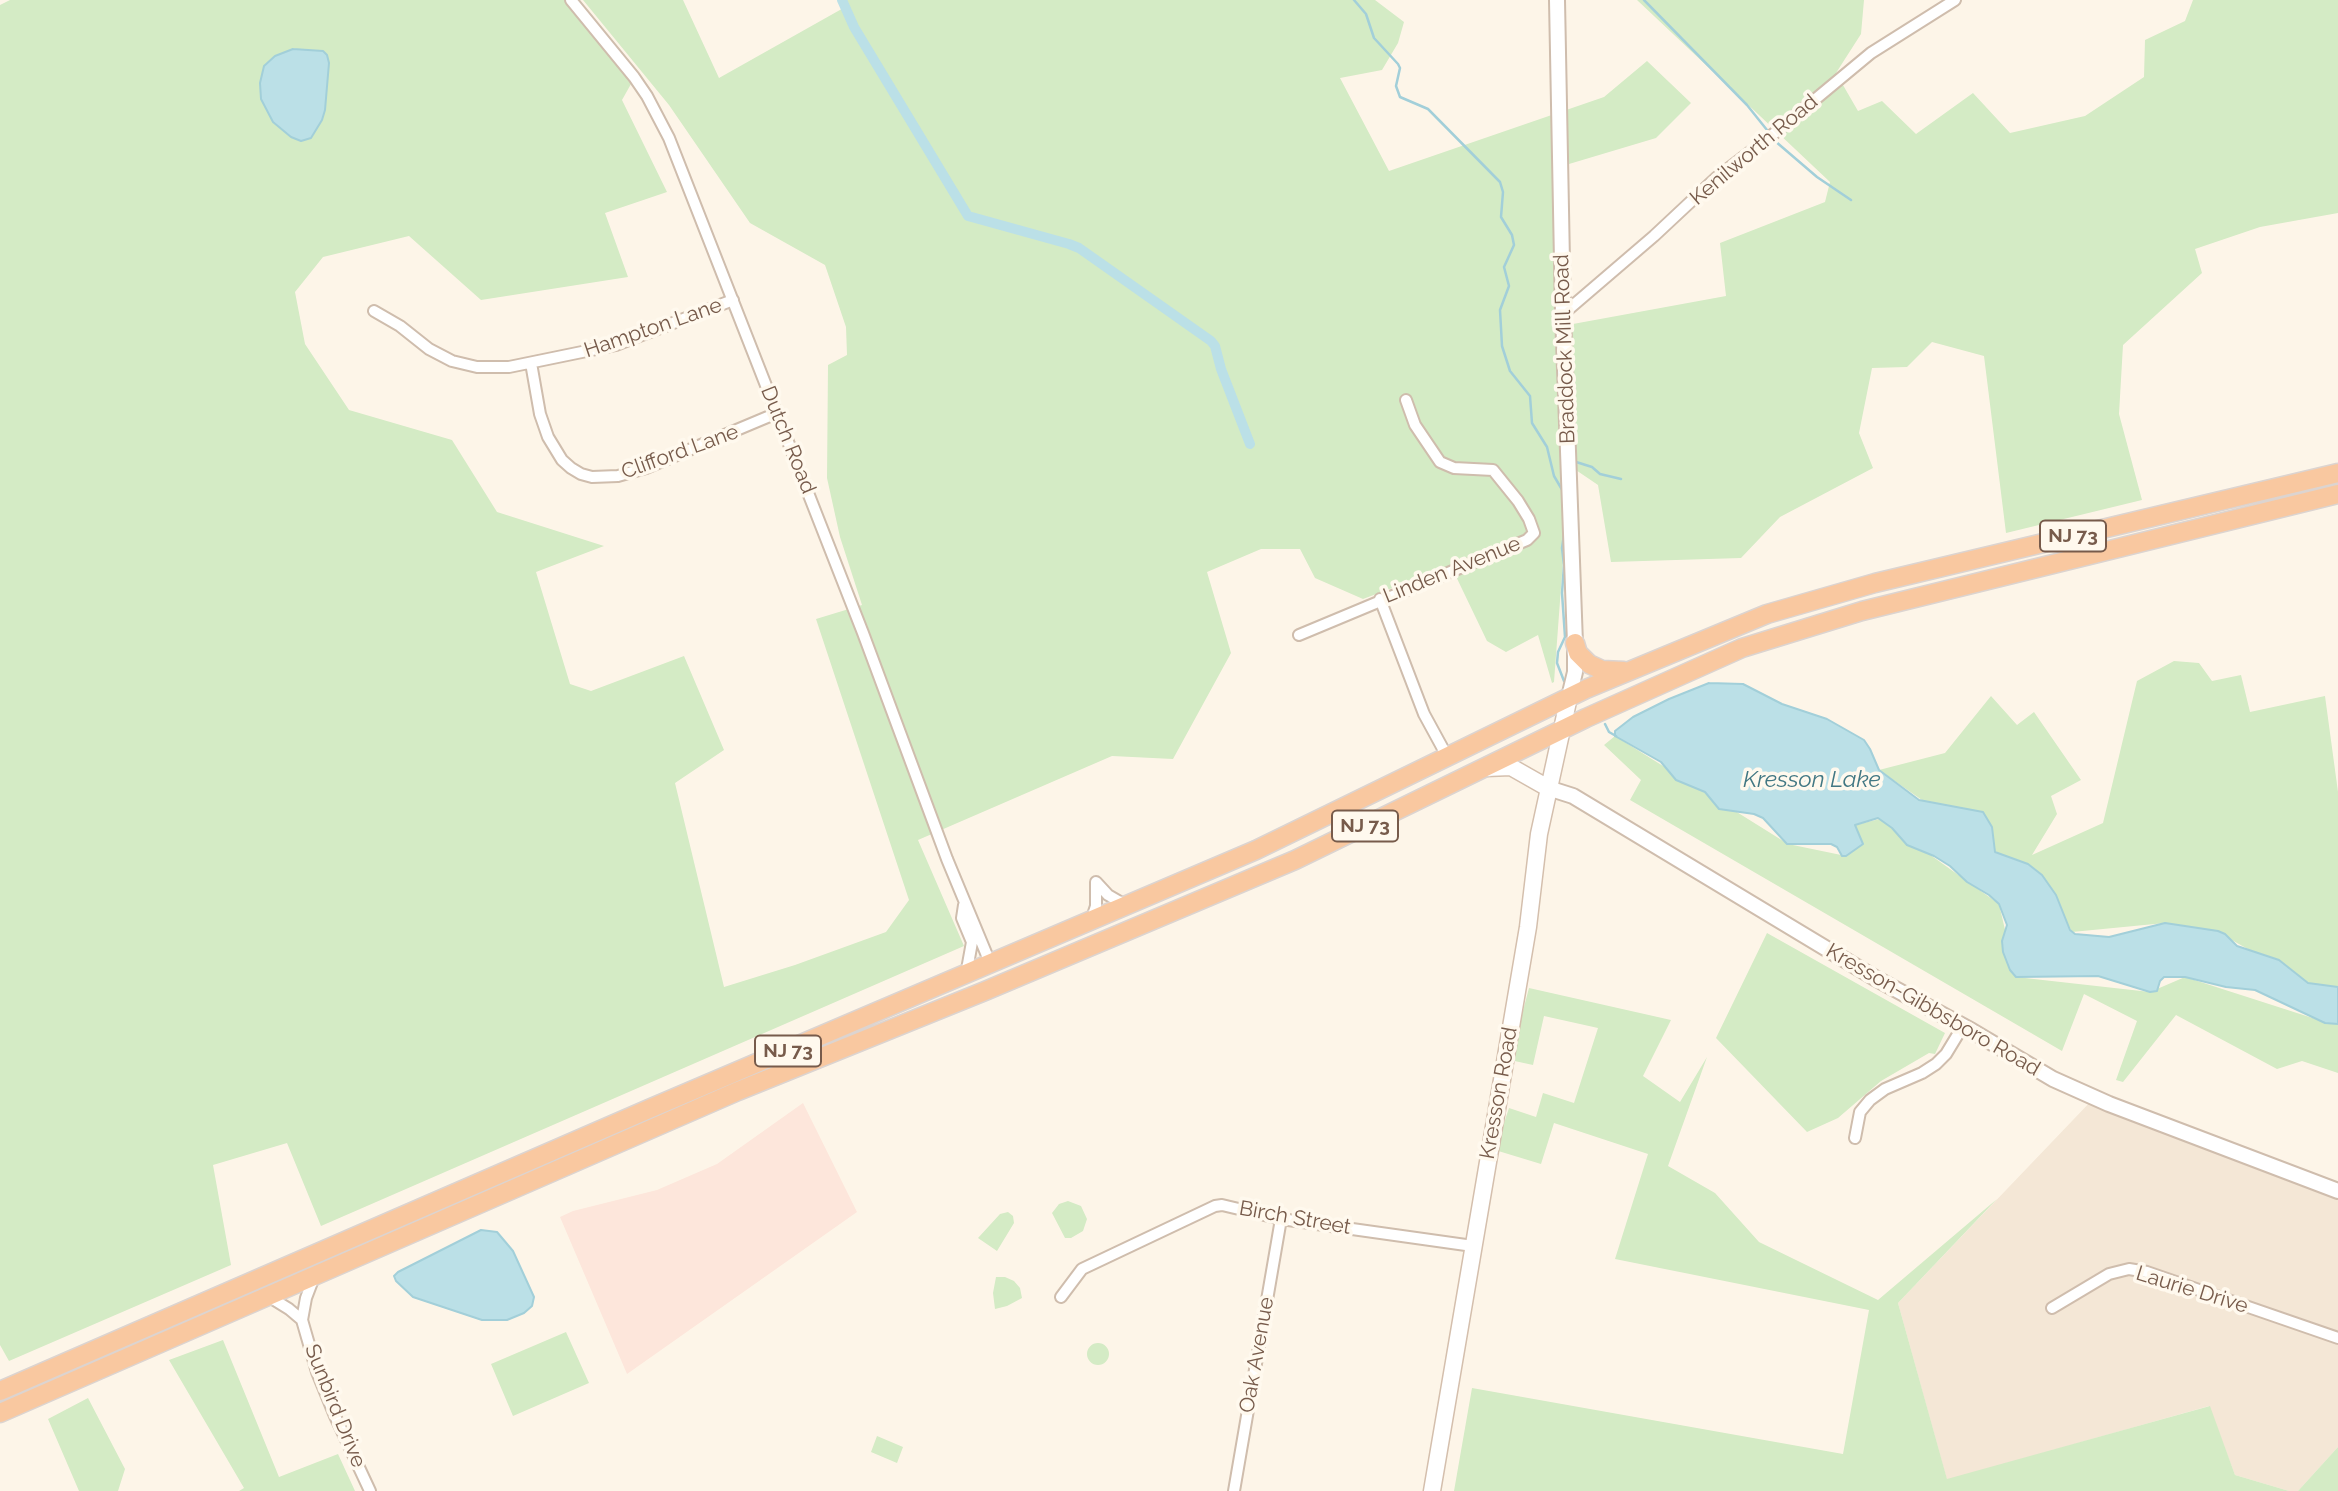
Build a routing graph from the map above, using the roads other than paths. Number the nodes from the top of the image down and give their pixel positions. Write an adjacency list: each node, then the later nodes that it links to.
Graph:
1 (571, 0): 4 (street, Dutch Road)
2 (1558, 0): 6 (street, Braddock Mill Road)
3 (1955, 0): 6 (street, Kenilworth Road)
4 (733, 300): 7 (street, Hampton Lane); 9 (street, Dutch Road)
5 (374, 311): 7 (street, Hampton Lane)
6 (1563, 314): 14 (street, Braddock Mill Road)
7 (531, 363): 9 (street, Clifford Lane)
8 (1406, 400): 12 (street, Linden Avenue)
9 (777, 413): 21 (street, Dutch Road)
10 (2338, 473): 15 (highway, NJ 73)
11 (2338, 494): 17 (highway, NJ 73)
12 (1380, 599): 13 (street, Linden Avenue); 18 (street)
13 (1299, 635)
14 (1575, 642): 15 (highway); 16 (street, Braddock Mill Road)
15 (1631, 672): 16 (highway, NJ 73)
16 (1569, 697): 17 (main road, Kresson Road); 18 (highway, NJ 73)
17 (1561, 731): 19 (highway, NJ 73); 20 (main road, Kresson Road)
18 (1448, 758): 22 (highway, NJ 73)
19 (1483, 769): 20 (main road); 26 (highway, NJ 73)
20 (1548, 788): 27 (street, Kresson-Gibbsboro Road); 31 (main road, Kresson Road)
21 (964, 902): 24 (street, Dutch Road); 25 (street, Dutch Road)
22 (1127, 906): 23 (highway, NJ 73); 23 (street)
23 (1091, 922): 24 (highway, NJ 73)
24 (991, 965): 25 (highway, NJ 73); 26 (highway)
25 (966, 975): 38 (highway, NJ 73)
26 (948, 1004): 32 (highway, NJ 73)
27 (1963, 1026): 28 (street); 29 (street, Kresson-Gibbsboro Road)
28 (1855, 1138)
29 (2338, 1191)
30 (1280, 1219): 31 (street, Birch Street); 34 (street, Birch Street); 41 (street, Oak Avenue)
31 (1473, 1246): 42 (main road, Kresson Road)
32 (314, 1277): 33 (highway, NJ 73); 36 (street, Sunbird Drive)
33 (268, 1296): 36 (street, Sunbird Drive); 39 (highway, NJ 73)
34 (1061, 1297)
35 (2052, 1308): 37 (street, Laurie Drive)
36 (302, 1320): 40 (street, Sunbird Drive)
37 (2338, 1338)
38 (0, 1391)
39 (0, 1413)
40 (370, 1491)
41 (1234, 1491)
42 (1432, 1491)

